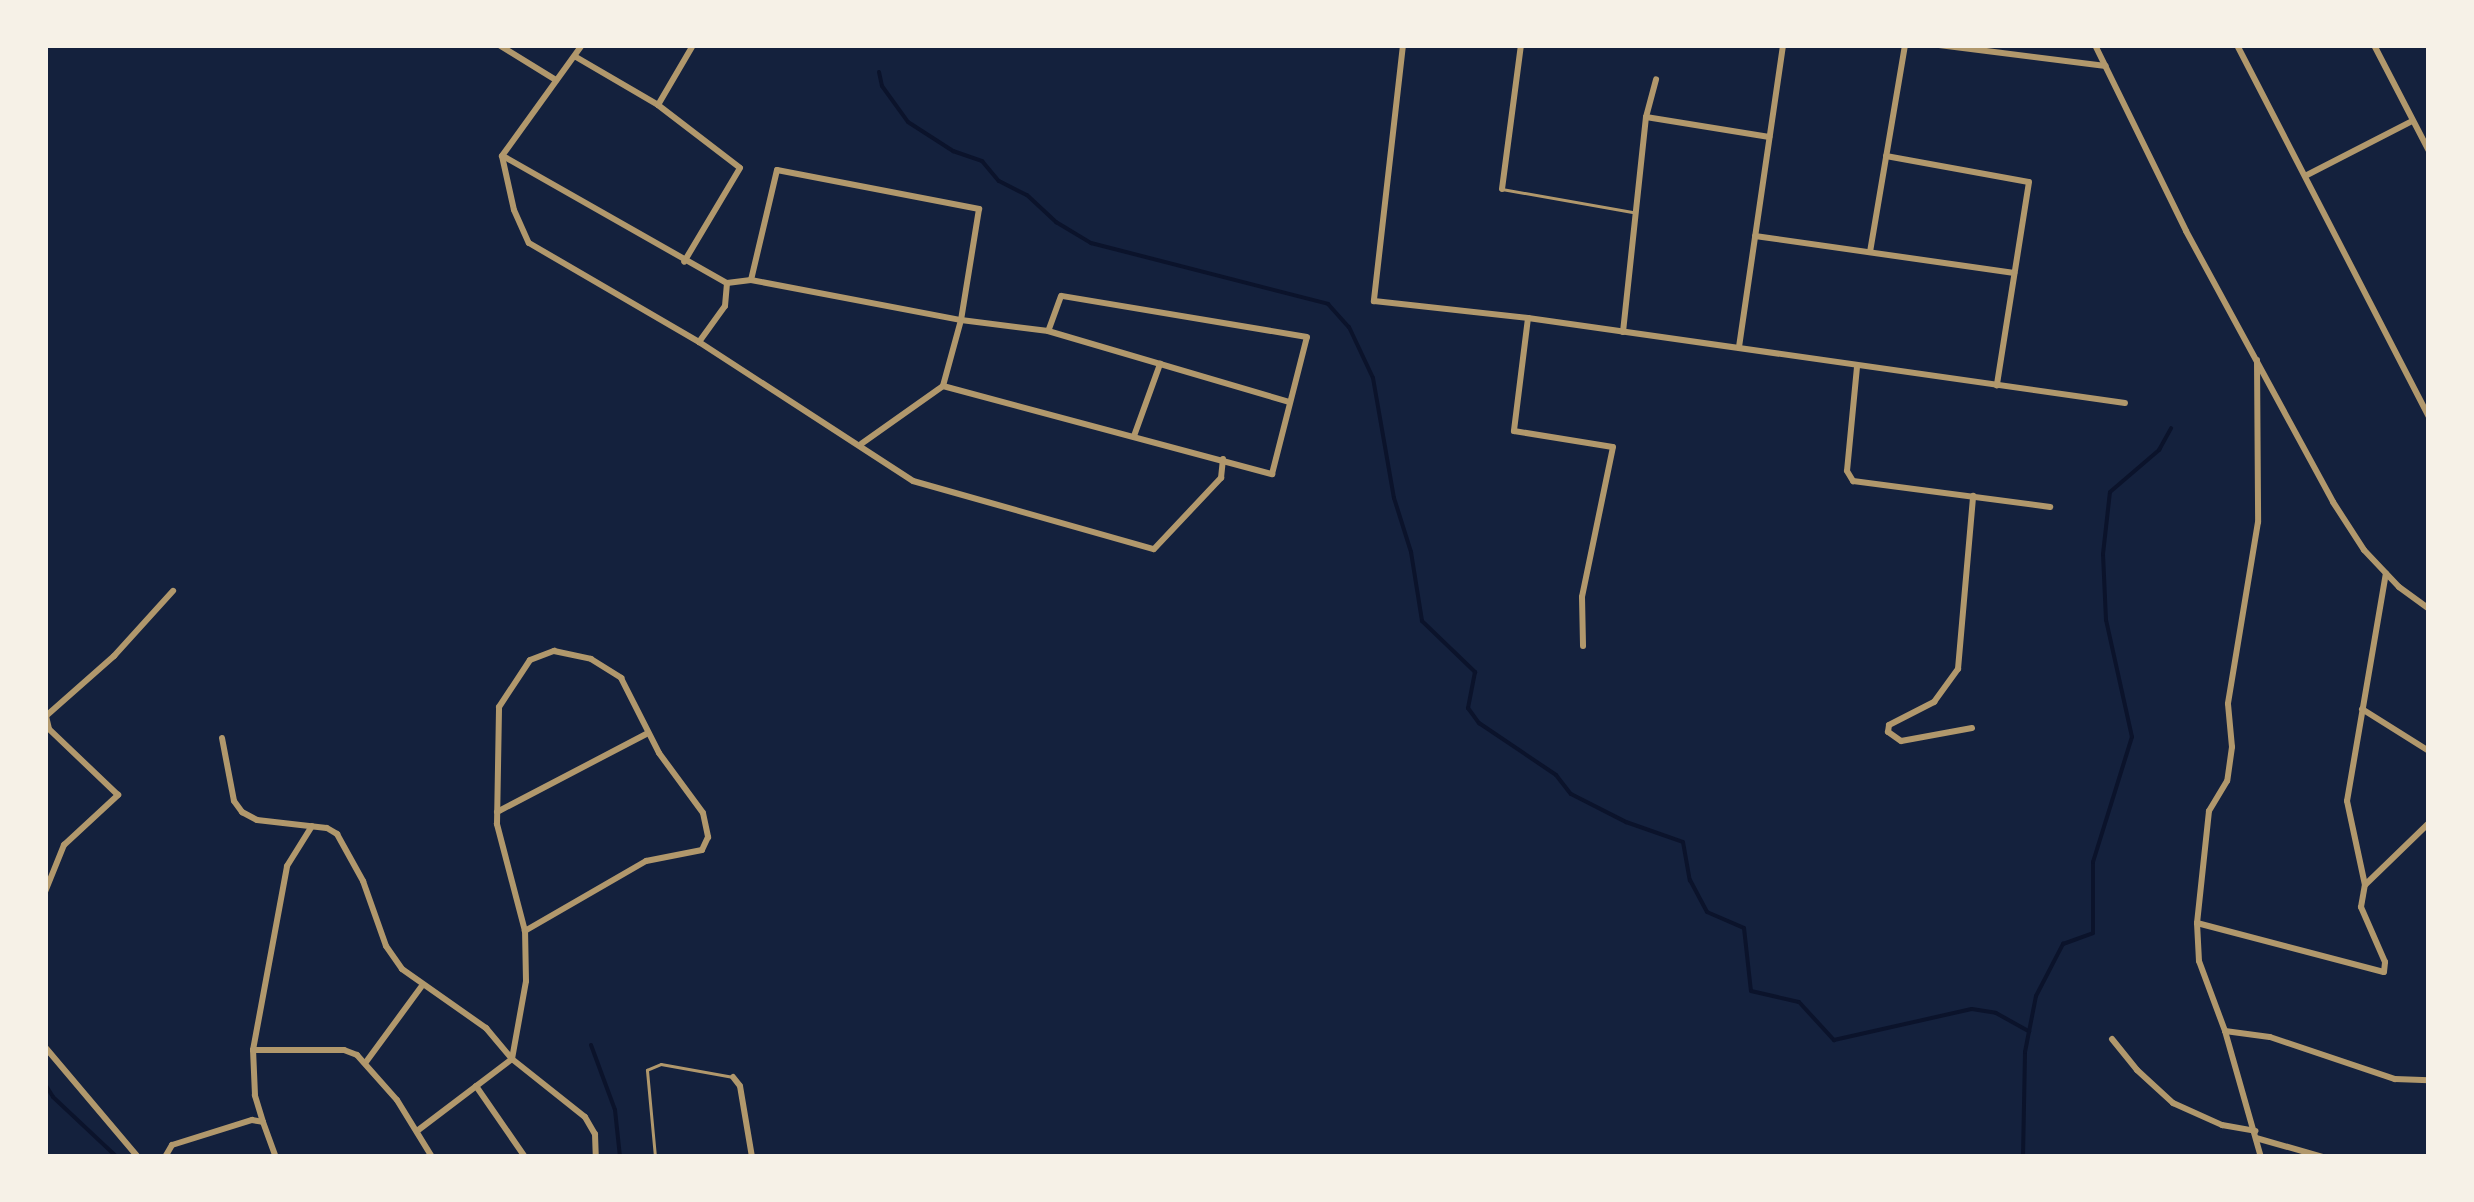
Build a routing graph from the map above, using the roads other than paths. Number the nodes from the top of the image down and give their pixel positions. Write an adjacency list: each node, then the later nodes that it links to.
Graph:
1 (499, 45): 14 (street)
2 (582, 45): 12 (street)
3 (693, 45): 16 (street)
4 (1403, 45): 32 (street)
5 (1521, 45): 24 (street)
6 (1783, 45): 19 (street)
7 (1905, 45): 22 (street)
8 (1939, 45): 13 (street)
9 (2095, 45): 13 (street)
10 (2238, 45): 23 (street)
11 (2374, 45): 18 (street)
12 (576, 56): 14 (street); 16 (street)
13 (2106, 66): 38 (street)
14 (556, 80): 21 (street)
15 (1656, 80): 17 (street)
16 (658, 105): 28 (street)
17 (1646, 117): 19 (street); 25 (street)
18 (2412, 121): 20 (street); 23 (street)
19 (1770, 137): 26 (street)
20 (2428, 147)
21 (502, 156): 28 (street); 36 (street)
22 (1886, 156): 27 (street); 29 (street)
23 (2307, 175): 45 (street)
24 (1502, 189): 25 (lane)
25 (1638, 214): 35 (street)
26 (1754, 236): 27 (street); 37 (street)
27 (1870, 252): 29 (street)
28 (684, 262): 31 (street)
29 (2014, 273): 41 (street)
30 (751, 280): 31 (street); 33 (street); 33 (street)
31 (727, 283): 36 (street)
32 (1528, 318): 35 (street); 54 (street)
33 (961, 320): 34 (street); 42 (street)
34 (1048, 331): 39 (street); 43 (street)
35 (1623, 332): 37 (street)
36 (699, 342): 47 (street)
37 (1739, 347): 40 (street)
38 (2257, 360): 51 (street); 65 (street)
39 (1160, 364): 43 (street); 46 (street)
40 (1856, 367): 41 (street); 49 (street)
41 (1997, 385): 44 (street)
42 (943, 386): 46 (street); 47 (street)
43 (1290, 402): 48 (street)
44 (2125, 403)
45 (2429, 417)
46 (1134, 436): 48 (street)
47 (861, 444): 48 (street)
48 (1223, 459)
49 (1973, 496): 50 (street); 56 (street)
50 (2050, 508)
51 (2386, 573): 53 (street); 55 (street)
52 (173, 591): 64 (street)
53 (2429, 609)
54 (1583, 646)
55 (2362, 709): 59 (street); 63 (street)
56 (1972, 728)
57 (648, 733): 60 (street); 60 (street); 66 (street)
58 (222, 738): 62 (street)
59 (2429, 751)
60 (497, 812): 66 (street)
61 (2429, 823): 63 (street)
62 (312, 826): 67 (street); 71 (street)
63 (2365, 885): 65 (street)
64 (45, 892)
65 (2197, 923): 68 (street)
66 (525, 930): 72 (street)
67 (422, 986): 72 (street); 73 (street)
68 (2224, 1031): 75 (street); 79 (street)
69 (2112, 1039): 79 (street)
70 (45, 1047): 80 (street)
71 (254, 1050): 73 (street); 77 (street)
72 (512, 1059): 76 (street); 85 (street)
73 (366, 1062): 78 (street)
74 (733, 1077): 86 (lane); 87 (street)
75 (2429, 1080)
76 (476, 1086): 78 (street); 84 (street)
77 (263, 1122): 81 (street); 82 (street)
78 (417, 1131): 83 (street)
79 (2256, 1134): 88 (street); 89 (street)
80 (138, 1157)
81 (166, 1157)
82 (276, 1157)
83 (432, 1157)
84 (526, 1157)
85 (596, 1157)
86 (655, 1157)
87 (752, 1157)
88 (2260, 1157)
89 (2324, 1157)

